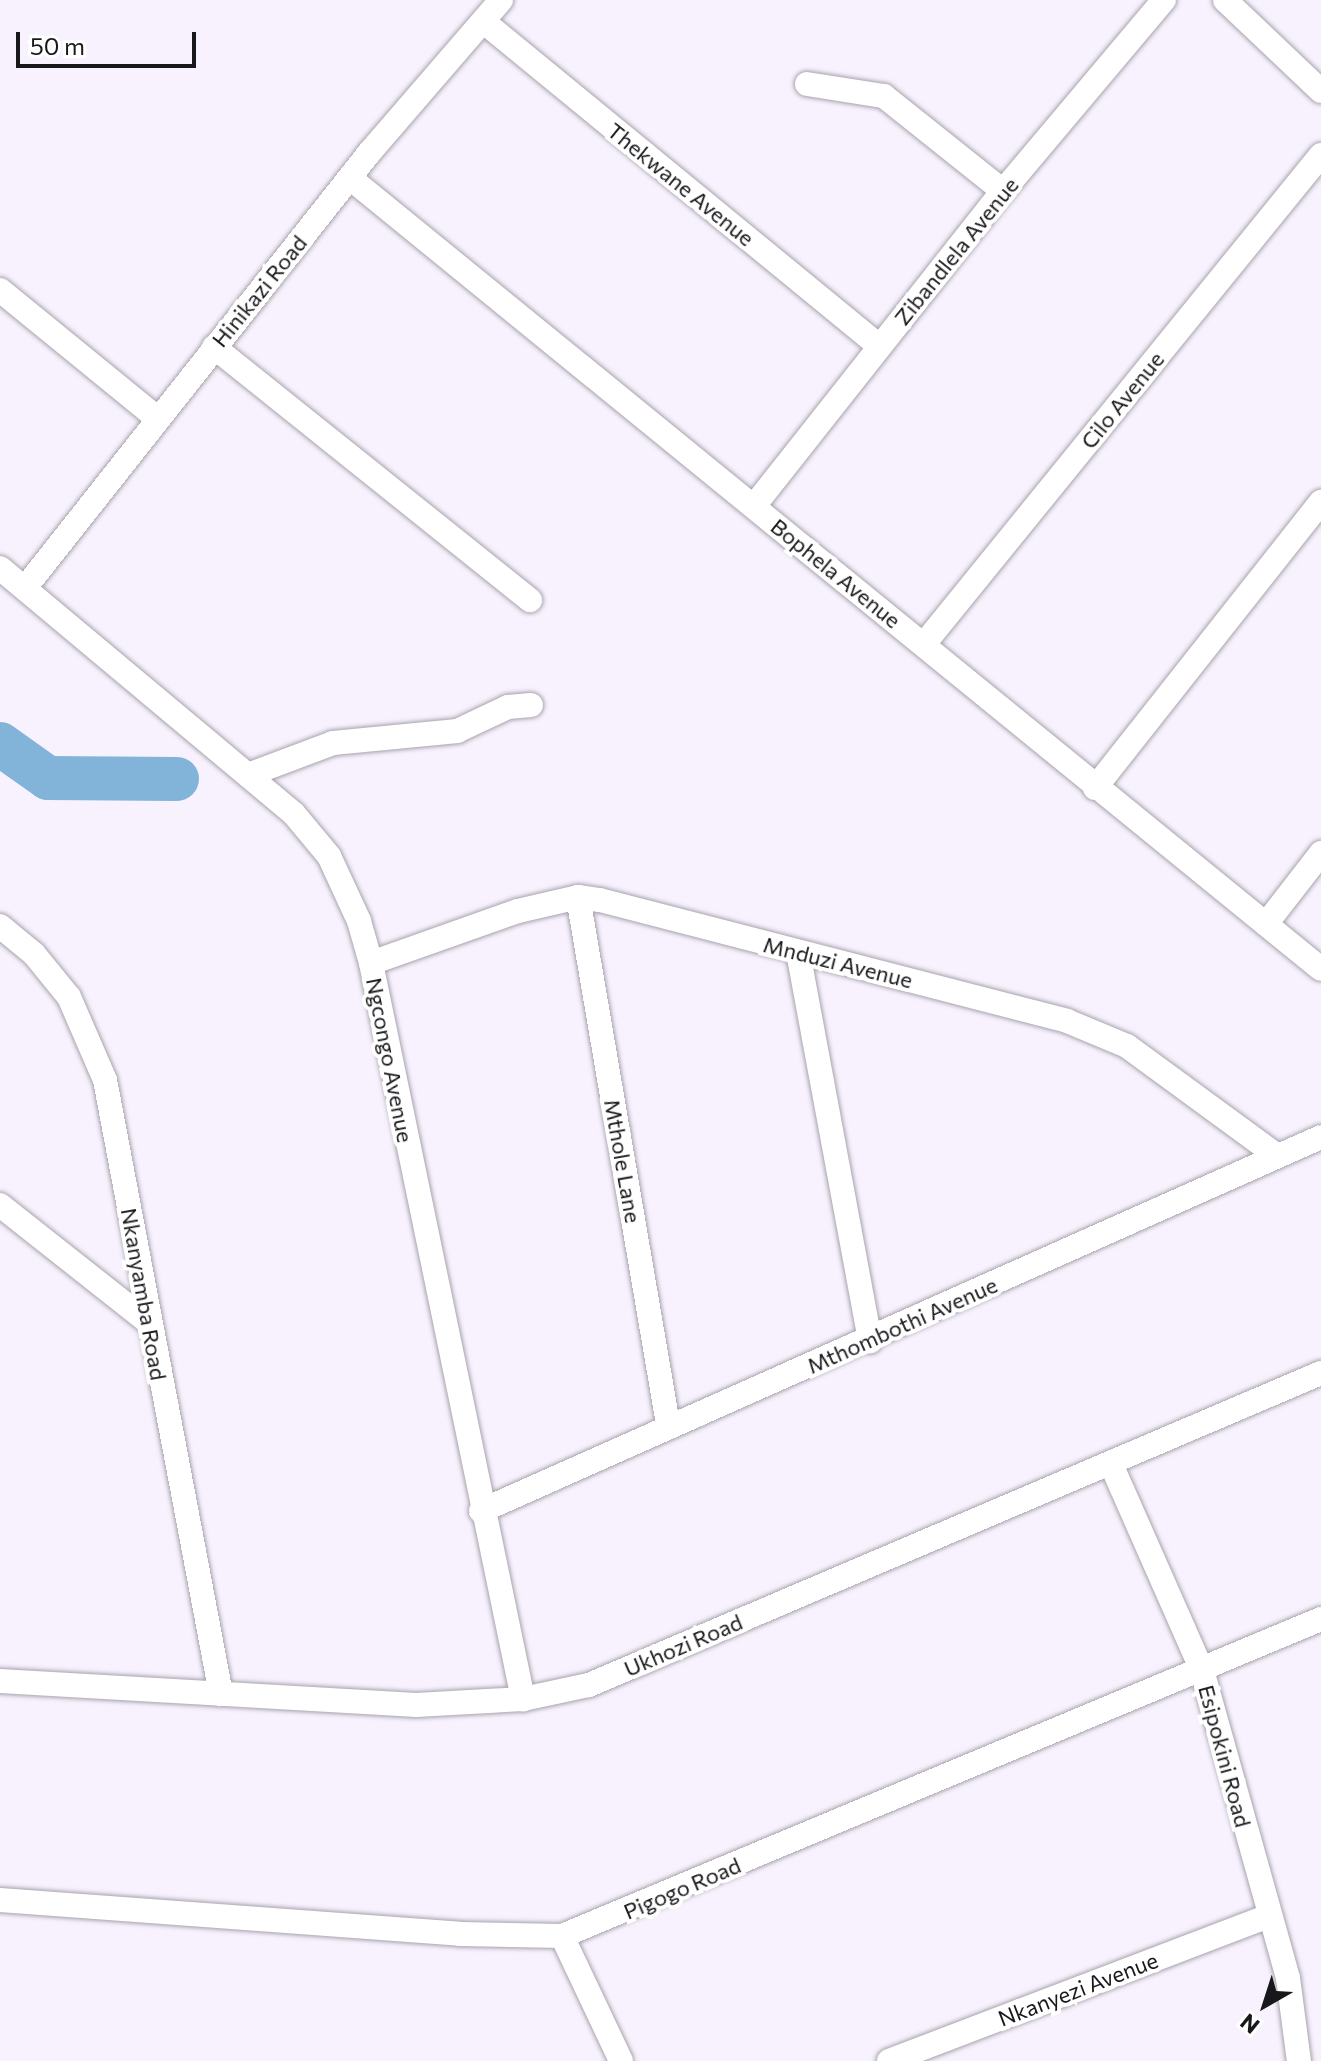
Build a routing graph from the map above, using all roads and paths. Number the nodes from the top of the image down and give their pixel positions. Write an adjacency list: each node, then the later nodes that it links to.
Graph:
1 (501, 0): 4 (street, Hinikazi Road)
2 (1164, 0): 9 (street, Zibandlela Avenue)
3 (1225, 0): 6 (street)
4 (484, 22): 8 (street, Hinikazi Road); 11 (street, Thekwane Avenue)
5 (807, 84): 9 (street)
6 (1321, 91)
7 (1321, 155): 19 (street, Cilo Avenue)
8 (350, 178): 12 (street, Hinikazi Road); 15 (street, Bophela Avenue)
9 (1003, 191): 11 (street, Zibandlela Avenue)
10 (0, 290): 13 (street)
11 (879, 346): 15 (street, Zibandlela Avenue)
12 (214, 347): 13 (street, Hinikazi Road); 18 (street)
13 (157, 418): 17 (street, Hinikazi Road)
14 (1321, 502): 22 (street)
15 (754, 506): 19 (street, Bophela Avenue)
16 (0, 568): 17 (street, Ngcongo Avenue)
17 (25, 588): 21 (street, Ngcongo Avenue)
18 (530, 600)
19 (924, 644): 22 (street, Bophela Avenue)
20 (531, 705): 21 (street)
21 (248, 775): 28 (street, Ngcongo Avenue)
22 (1095, 788): 25 (street, Bophela Avenue)
23 (1321, 853): 25 (street)
24 (578, 897): 27 (street, Mnduzi Avenue); 28 (street, Mnduzi Avenue); 36 (street, Mthole Lane)
25 (1266, 924): 29 (street, Bophela Avenue)
26 (0, 926): 33 (street, Nkanyamba Road)
27 (798, 952): 31 (street, Mnduzi Avenue); 34 (street)
28 (371, 963): 38 (street, Ngcongo Avenue)
29 (1321, 969)
30 (1321, 1137): 31 (street, Mthombothi Avenue)
31 (1276, 1155): 34 (street, Mthombothi Avenue)
32 (0, 1205): 33 (street)
33 (148, 1322): 42 (street, Nkanyamba Road)
34 (870, 1341): 36 (street, Mthombothi Avenue)
35 (1321, 1373): 37 (street, Ukhozi Road)
36 (668, 1424): 38 (street, Mthombothi Avenue)
37 (1111, 1464): 40 (street, Esipokini Road); 43 (street, Ukhozi Road)
38 (481, 1511): 43 (street, Ngcongo Avenue)
39 (1321, 1619): 40 (street, Pigogo Road)
40 (1202, 1670): 45 (street, Esipokini Road); 46 (street, Pigogo Road)
41 (0, 1681): 42 (street, Ukhozi Road)
42 (221, 1694): 43 (street, Ukhozi Road)
43 (523, 1699)
44 (0, 1900): 46 (street, Pigogo Road)
45 (1268, 1916): 48 (street, Nkanyezi Avenue); 49 (street, Esipokini Road)
46 (562, 1936): 47 (street)
47 (621, 2061)
48 (889, 2061)
49 (1299, 2061)

